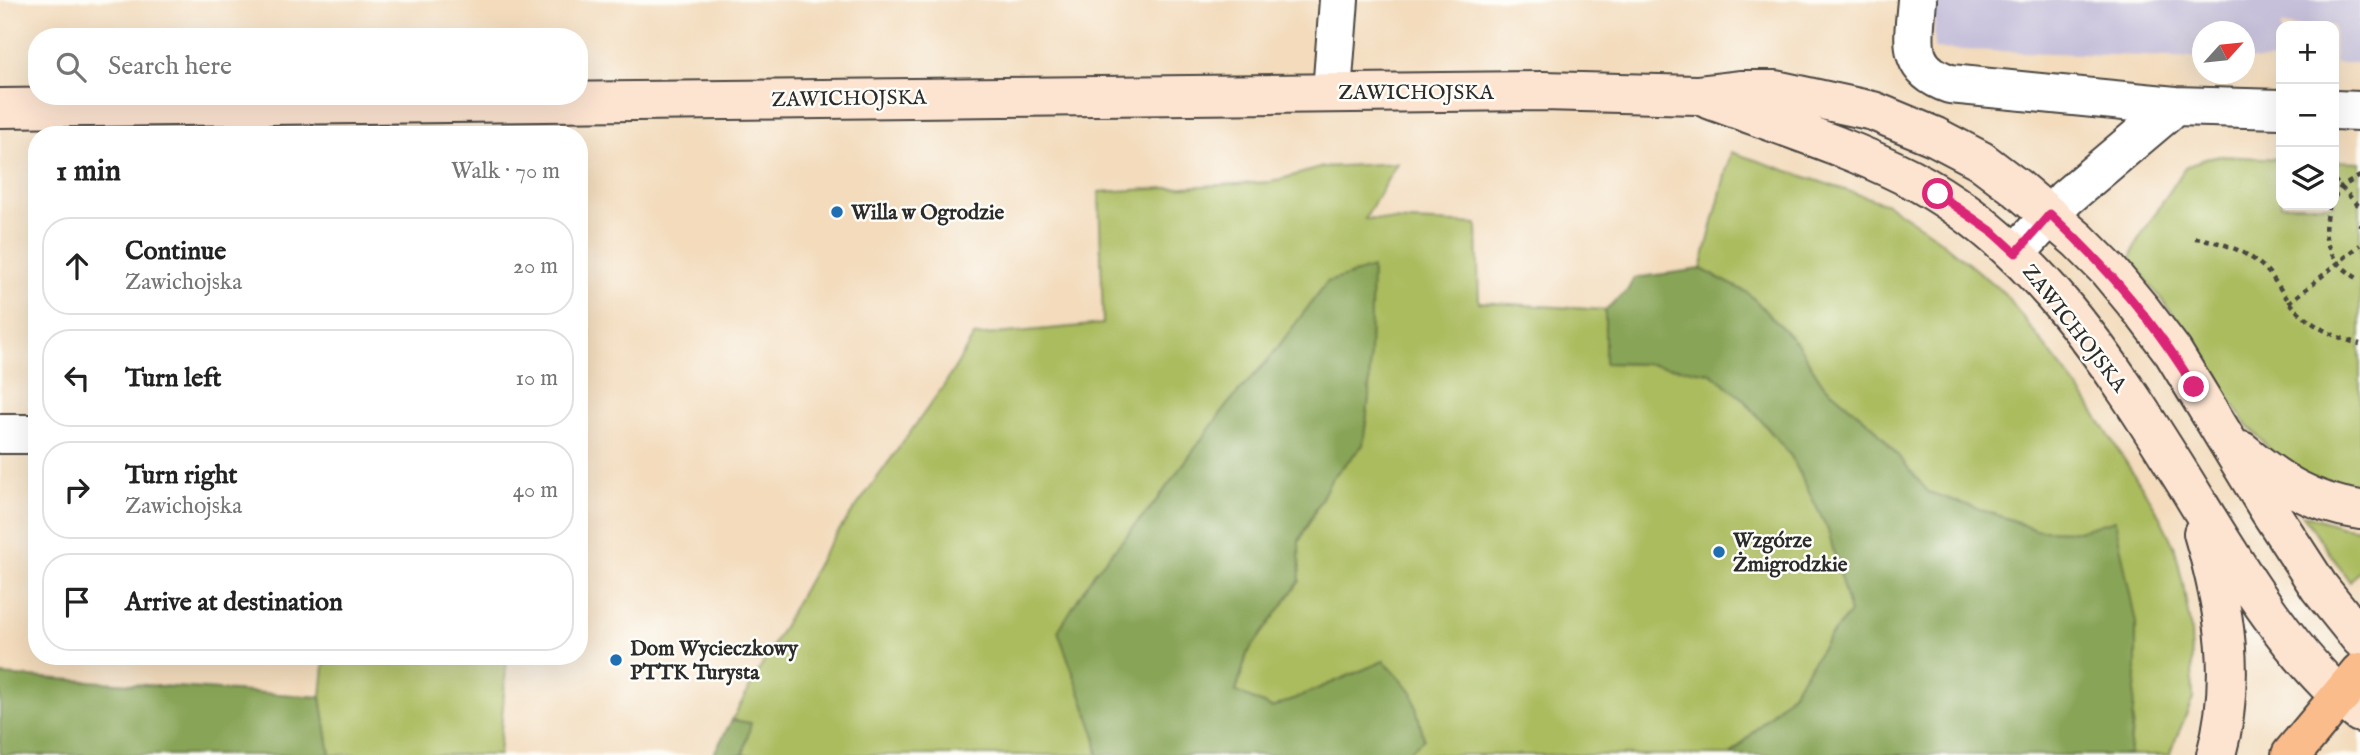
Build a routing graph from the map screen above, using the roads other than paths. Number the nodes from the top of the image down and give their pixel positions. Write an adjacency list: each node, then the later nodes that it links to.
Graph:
1 (1339, 0): 3 (street)
2 (1917, 0): 7 (street)
3 (1332, 92): 4 (street, ZAWICHOJSKA); 5 (street, ZAWICHOJSKA)
4 (1697, 95): 12 (street, ZAWICHOJSKA); 13 (street, ZAWICHOJSKA)
5 (588, 101)
6 (250, 105): 8 (street, ZAWICHOJSKA)
7 (2175, 106): 9 (street); 12 (street)
8 (0, 108)
9 (2276, 108)
10 (2339, 110): 11 (street)
11 (2360, 111)
12 (2050, 214): 13 (street); 16 (street, ZAWICHOJSKA)
13 (2016, 253): 17 (street, ZAWICHOJSKA)
14 (0, 434): 15 (street)
15 (28, 434)
16 (2223, 435): 18 (street, ZAWICHOJSKA); 19 (street, ZAWICHOJSKA)
17 (2190, 491): 20 (street, ZAWICHOJSKA); 21 (street)
18 (2360, 510)
19 (2360, 638)
20 (2353, 694): 22 (main road)
21 (2216, 755)
22 (2291, 755)

